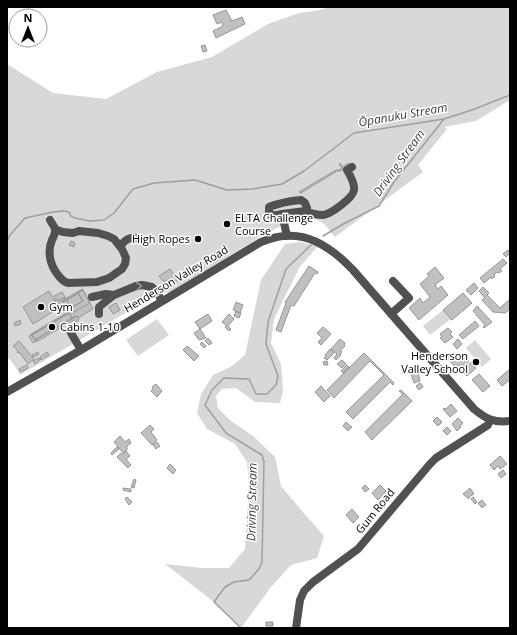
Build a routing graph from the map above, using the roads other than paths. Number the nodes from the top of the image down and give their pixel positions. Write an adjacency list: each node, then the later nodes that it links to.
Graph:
1 (347, 170): 2 (street)
2 (305, 211): 3 (street); 3 (street)
3 (282, 214): 6 (street)
4 (50, 220): 5 (street)
5 (56, 230): 8 (street); 9 (street)
6 (287, 236): 12 (street, Henderson Valley Road); 14 (street, Henderson Valley Road)
7 (136, 238): 8 (street)
8 (120, 246): 9 (street)
9 (97, 282): 11 (street)
10 (393, 282): 14 (street)
11 (114, 295): 12 (street, one-way to 12); 13 (street)
12 (162, 301): 16 (street, Henderson Valley Road)
13 (99, 314)
14 (391, 314): 18 (street, Henderson Valley Road)
15 (71, 332): 16 (street)
16 (81, 350): 17 (street, Henderson Valley Road)
17 (7, 392)
18 (490, 420): 19 (street); 20 (street, Gum Road)
19 (510, 421)
20 (296, 628)

